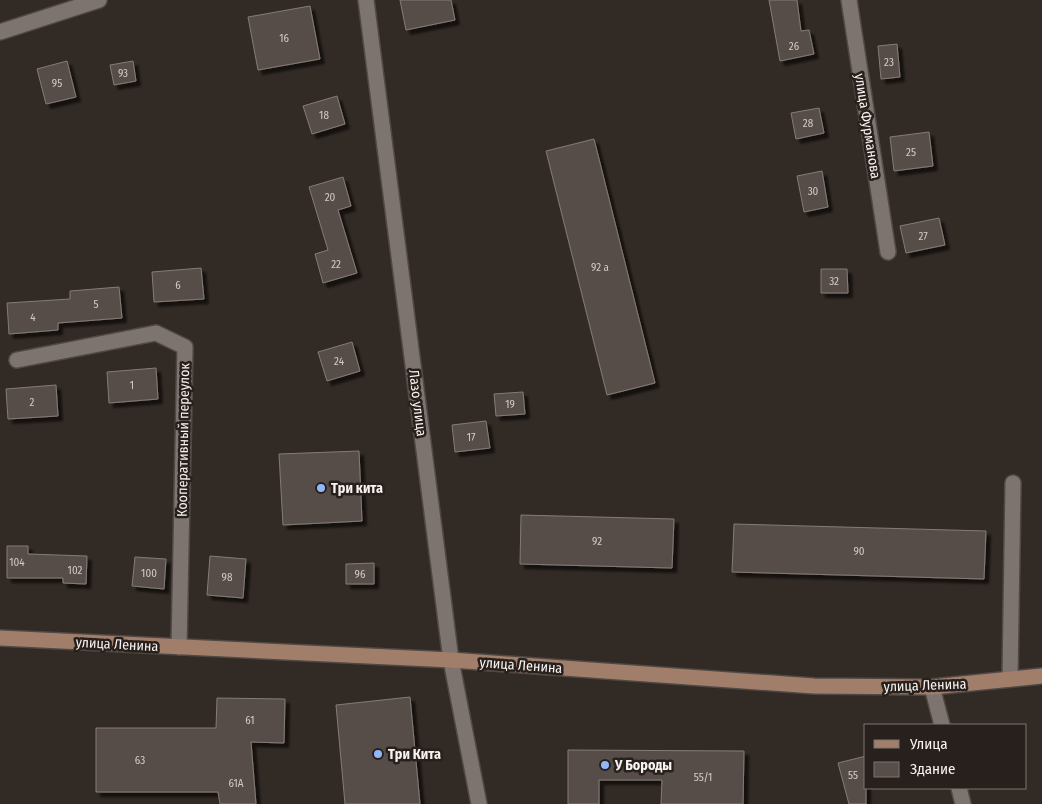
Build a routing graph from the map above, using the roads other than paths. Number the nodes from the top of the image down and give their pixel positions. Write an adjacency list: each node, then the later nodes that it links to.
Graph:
1 (100, 0): 4 (street)
2 (366, 0): 10 (street, Лазо улица)
3 (849, 0): 5 (street, улица Фурманова)
4 (0, 32)
5 (888, 252)
6 (17, 360): 9 (street, Кооперативный переулок)
7 (1012, 483): 12 (street)
8 (0, 638): 9 (main road, улица Ленина)
9 (178, 647): 10 (main road, улица Ленина)
10 (451, 660): 13 (main road, улица Ленина); 16 (street, Лазо улица)
11 (1042, 676): 12 (main road, улица Ленина)
12 (1010, 679): 13 (main road, улица Ленина)
13 (932, 687): 14 (street)
14 (942, 724)
15 (959, 789): 17 (street)
16 (478, 804)
17 (963, 804)

